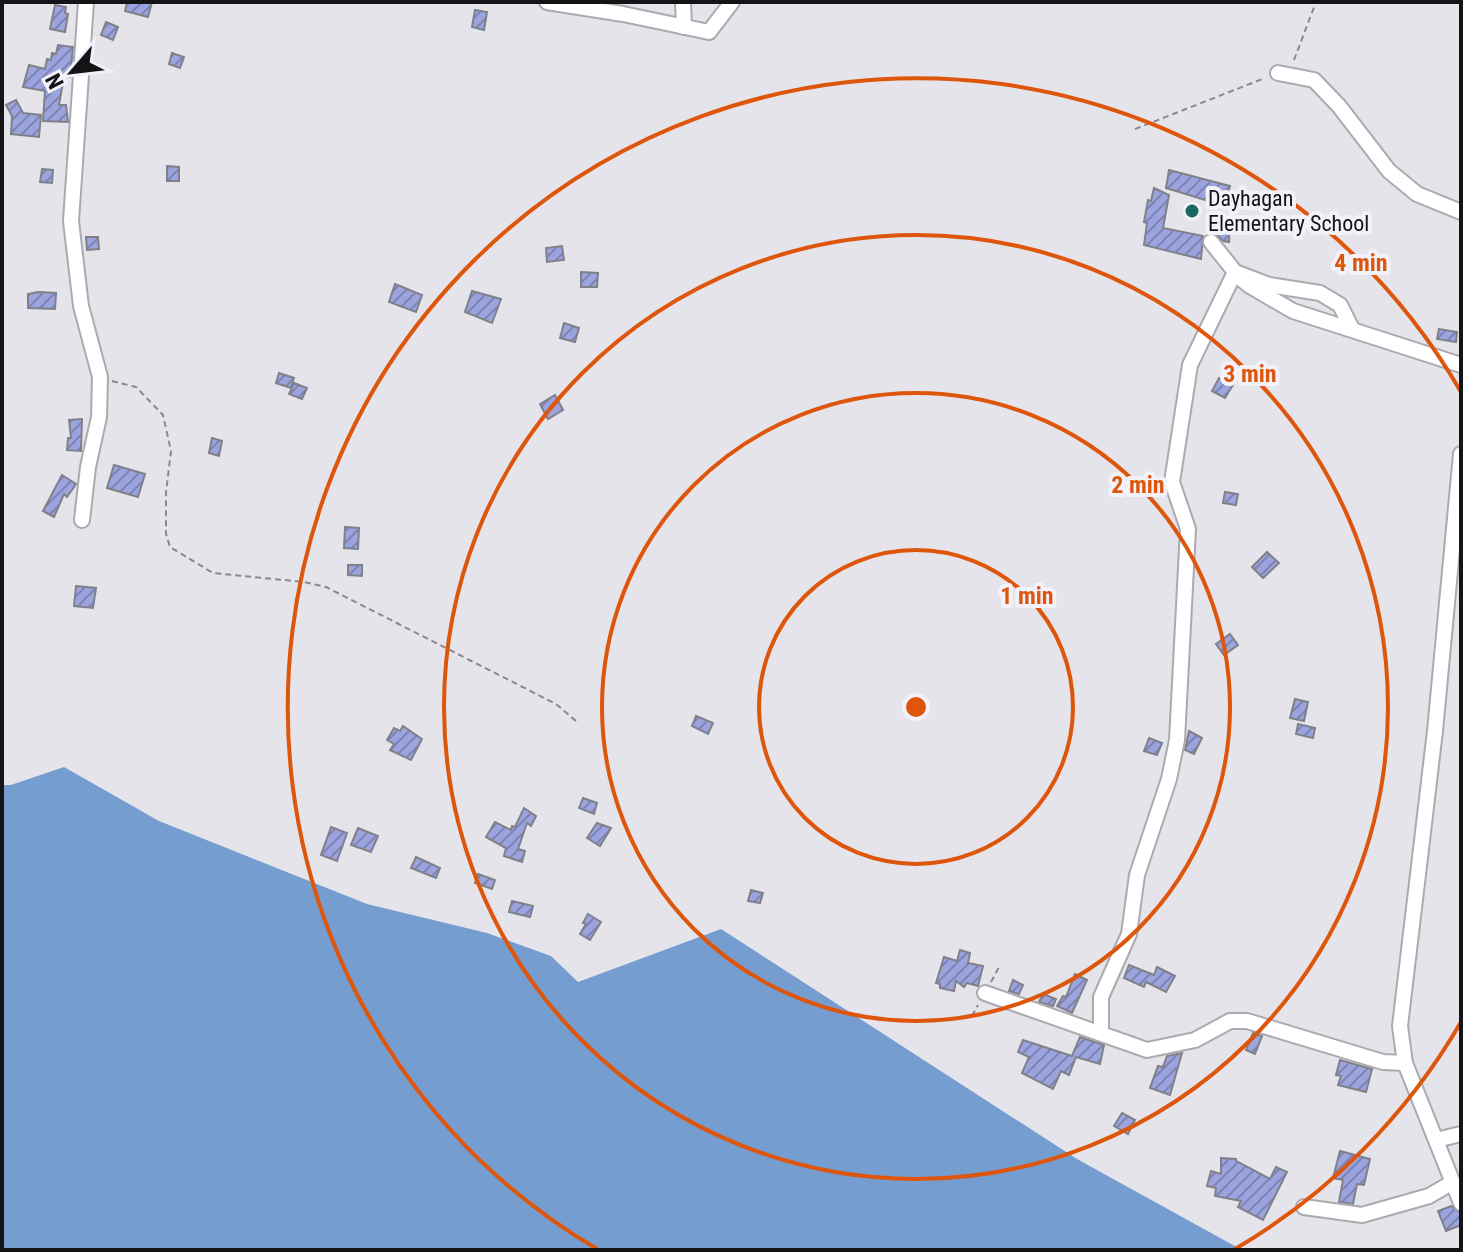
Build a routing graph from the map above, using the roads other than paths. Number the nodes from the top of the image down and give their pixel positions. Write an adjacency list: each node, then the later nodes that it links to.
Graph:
1 (86, 2): 15 (street)
2 (547, 2): 5 (street)
3 (683, 2): 7 (street)
4 (732, 2): 7 (street)
5 (574, 4): 6 (street)
6 (623, 8): 7 (street)
7 (684, 27)
8 (1278, 73): 9 (street)
9 (1461, 212)
10 (1211, 242): 11 (street)
11 (1235, 273): 12 (street); 12 (street); 17 (street)
12 (1352, 329): 13 (street)
13 (1461, 365)
14 (1461, 454): 18 (street)
15 (82, 520)
16 (985, 993): 17 (street)
17 (1101, 1033): 18 (street)
18 (1405, 1063): 20 (street)
19 (1461, 1134): 20 (street)
20 (1436, 1140): 21 (street)
21 (1453, 1182): 22 (street); 23 (street)
22 (1461, 1203)
23 (1304, 1207)

